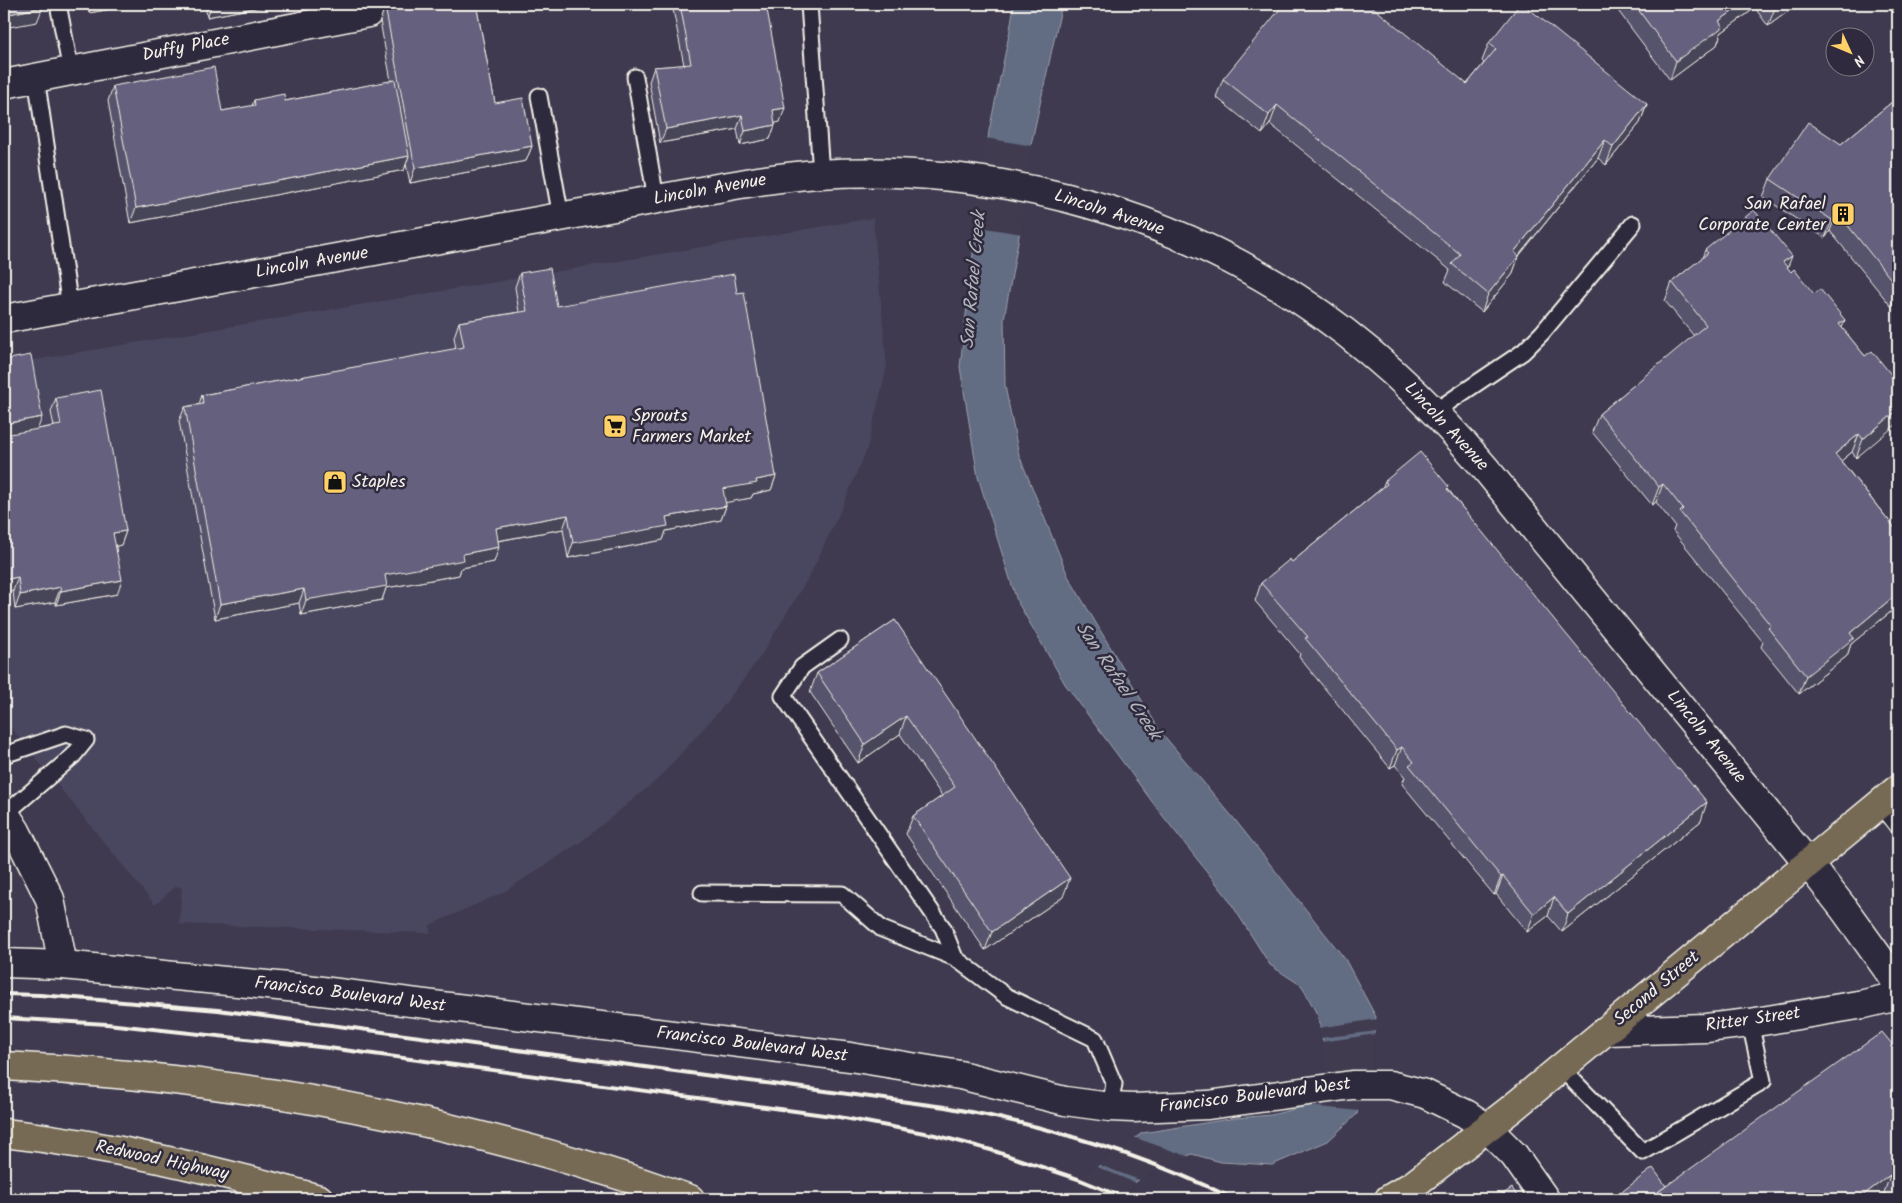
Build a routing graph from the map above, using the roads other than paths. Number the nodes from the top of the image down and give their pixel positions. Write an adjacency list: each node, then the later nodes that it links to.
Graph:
1 (58, 4): 6 (lane)
2 (809, 4): 5 (lane)
3 (821, 4): 5 (lane)
4 (368, 13): 6 (street, Duffy Place)
5 (812, 27): 11 (lane)
6 (71, 71): 8 (street, Duffy Place)
7 (635, 77): 12 (lane)
8 (36, 78): 9 (street, Duffy Place); 15 (lane)
9 (4, 84)
10 (539, 96): 13 (lane)
11 (821, 174): 12 (street, Lincoln Avenue); 17 (street, Lincoln Avenue)
12 (656, 199): 13 (street, Lincoln Avenue)
13 (561, 217): 15 (street, Lincoln Avenue)
14 (1633, 224): 17 (lane)
15 (70, 307): 16 (street, Lincoln Avenue)
16 (4, 319)
17 (1434, 412): 23 (street, Lincoln Avenue)
18 (840, 640): 25 (lane)
19 (4, 755): 21 (lane)
20 (1889, 796): 22 (lane); 23 (main road, Second Street)
21 (7, 823): 27 (street)
22 (1898, 827)
23 (1808, 863): 28 (street, Lincoln Avenue); 31 (main road, Second Street)
24 (702, 893): 25 (lane)
25 (955, 958): 34 (lane)
26 (4, 963): 27 (street, Francisco Boulevard West)
27 (63, 965): 34 (street, Francisco Boulevard West)
28 (1898, 984)
29 (1898, 996): 30 (street, Ritter Street)
30 (1750, 1023): 31 (street, Ritter Street); 33 (lane)
31 (1606, 1031): 33 (main road, Second Street)
32 (4, 1066): 39 (main road)
33 (1560, 1067): 35 (main road, Second Street)
34 (1110, 1107): 35 (street, Francisco Boulevard West)
35 (1487, 1128): 37 (main road, Second Street); 41 (street, Francisco Boulevard West)
36 (4, 1132): 38 (main road, Redwood Highway)
37 (1413, 1194): 40 (main road, Second Street)
38 (318, 1199)
39 (690, 1199)
40 (1389, 1199)
41 (1546, 1199)

